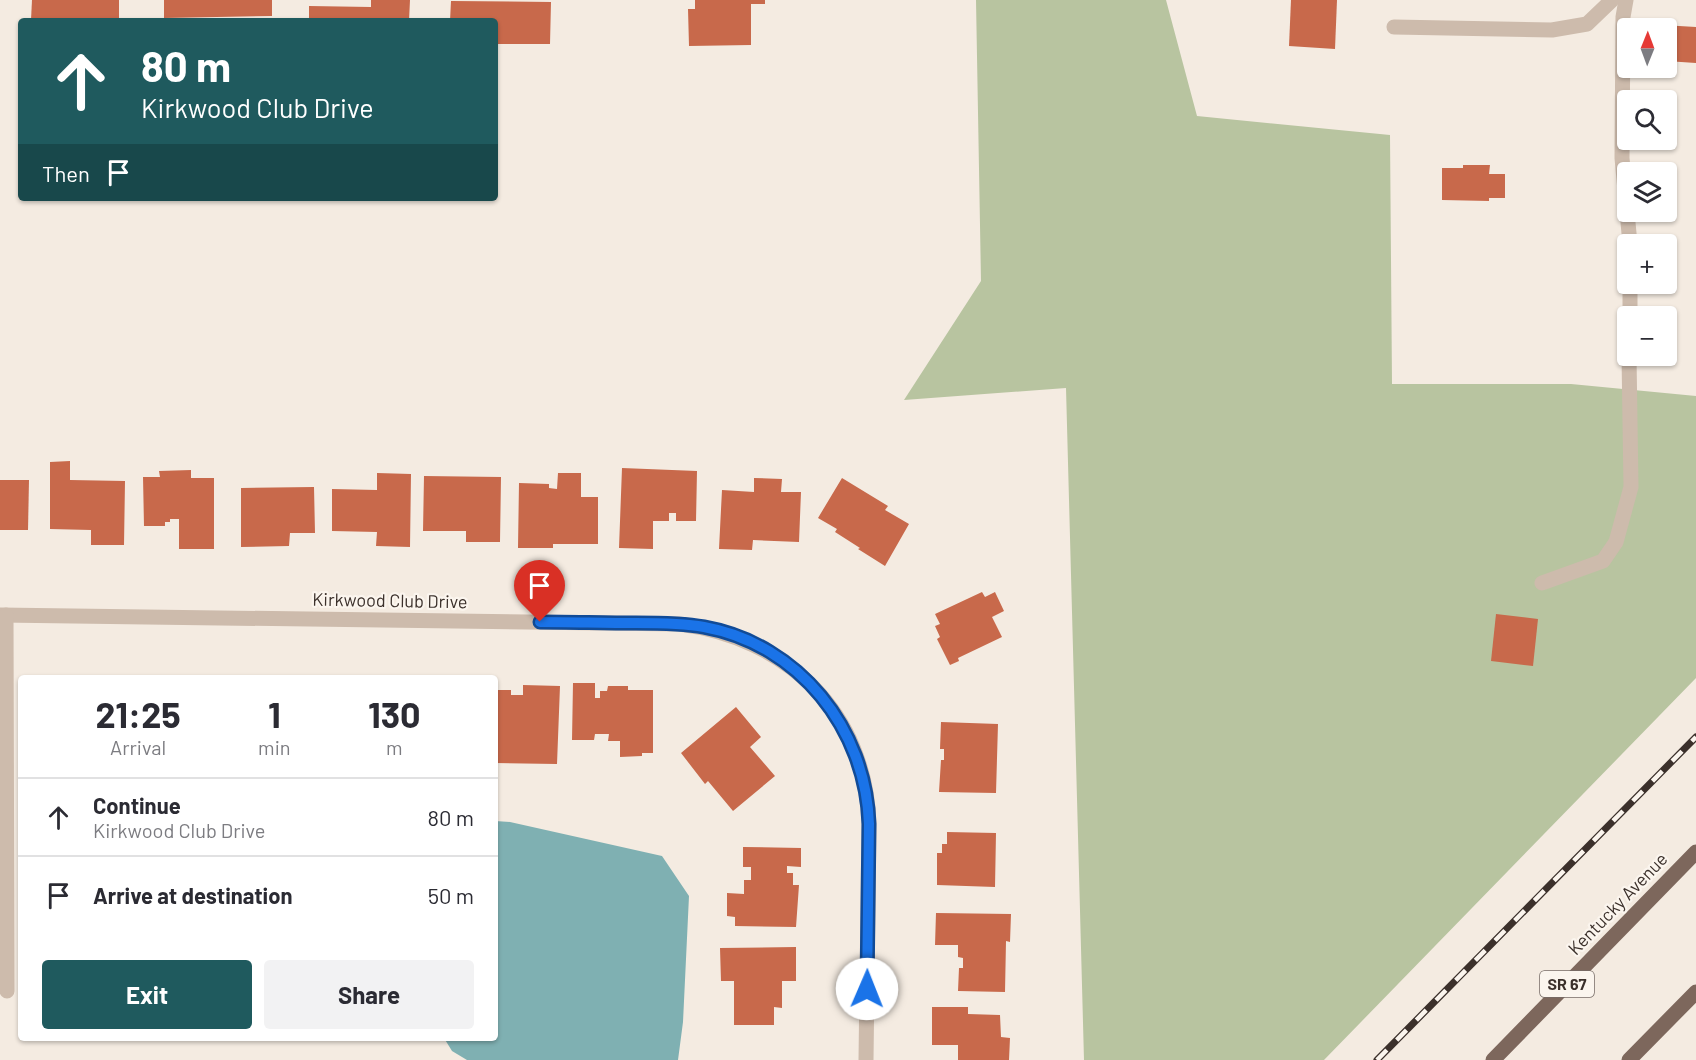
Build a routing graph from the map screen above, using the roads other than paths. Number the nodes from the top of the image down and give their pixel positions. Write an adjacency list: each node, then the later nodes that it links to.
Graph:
1 (1612, 0): 3 (street)
2 (1626, 0): 4 (street)
3 (1394, 27)
4 (1629, 234)
5 (1629, 366): 6 (street)
6 (1542, 583)
7 (3, 615): 9 (street); 11 (street, Kirkwood Club Drive)
8 (1696, 852): 12 (main road, Kentucky Avenue / SR 67)
9 (7, 991)
10 (1696, 992): 13 (main road)
11 (866, 1060)
12 (1493, 1060)
13 (1629, 1060)

